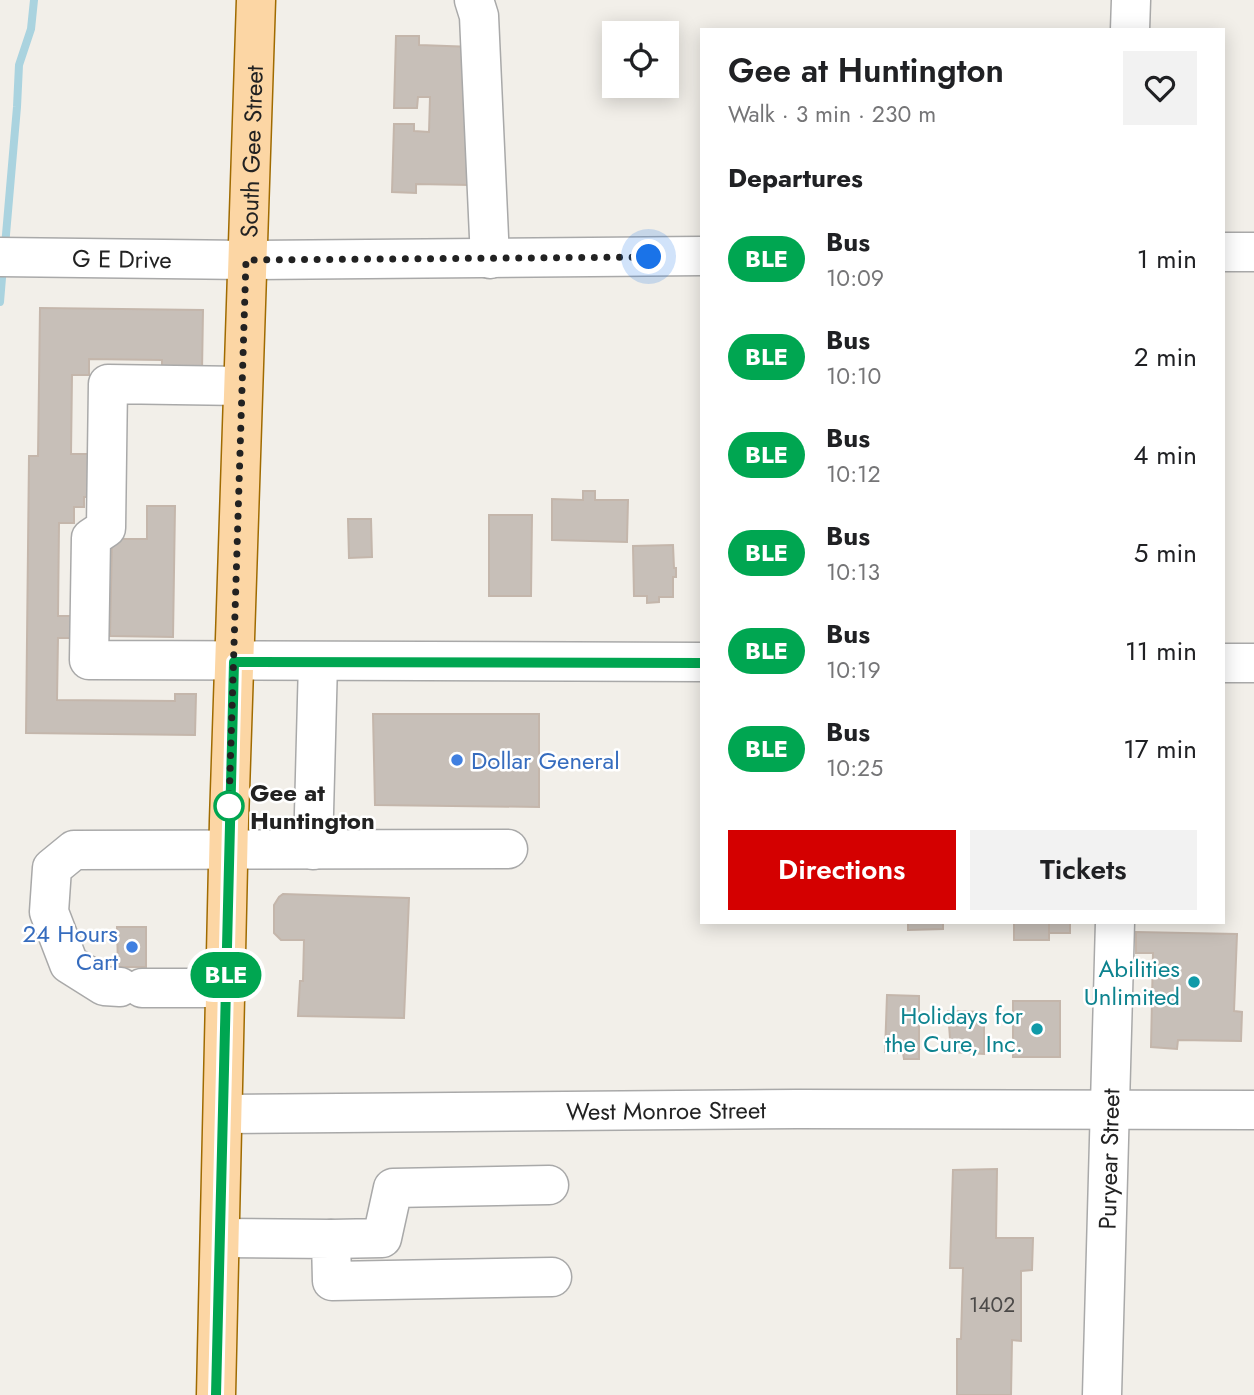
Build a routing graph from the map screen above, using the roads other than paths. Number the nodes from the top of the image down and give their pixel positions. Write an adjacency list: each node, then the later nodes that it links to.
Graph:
1 (256, 0): 10 (main road, South Gee Street)
2 (474, 0): 9 (street)
3 (1131, 0): 4 (street)
4 (1130, 28)
5 (1225, 252): 6 (street)
6 (1254, 252)
7 (700, 256): 9 (street, G E Drive)
8 (0, 257): 10 (street, G E Drive)
9 (490, 259): 10 (street, G E Drive)
10 (246, 260): 11 (main road, South Gee Street)
11 (242, 386): 12 (main road, South Gee Street); 12 (street)
12 (234, 662): 13 (street); 19 (main road, South Gee Street)
13 (318, 662): 14 (street); 18 (street)
14 (700, 663)
15 (1225, 663): 16 (street)
16 (1254, 663)
17 (508, 849): 18 (street)
18 (313, 850): 19 (street)
19 (228, 851): 21 (main road, South Gee Street); 21 (street)
20 (1115, 924): 22 (street, Puryear Street)
21 (225, 988): 24 (main road, South Gee Street)
22 (1109, 1109): 23 (street, West Monroe Street); 24 (street, West Monroe Street); 30 (street, Puryear Street)
23 (1254, 1111)
24 (223, 1114): 26 (main road, South Gee Street)
25 (549, 1185): 27 (street)
26 (220, 1238): 27 (street); 29 (main road, South Gee Street)
27 (331, 1239): 28 (street)
28 (552, 1277)
29 (216, 1395)
30 (1101, 1395)

